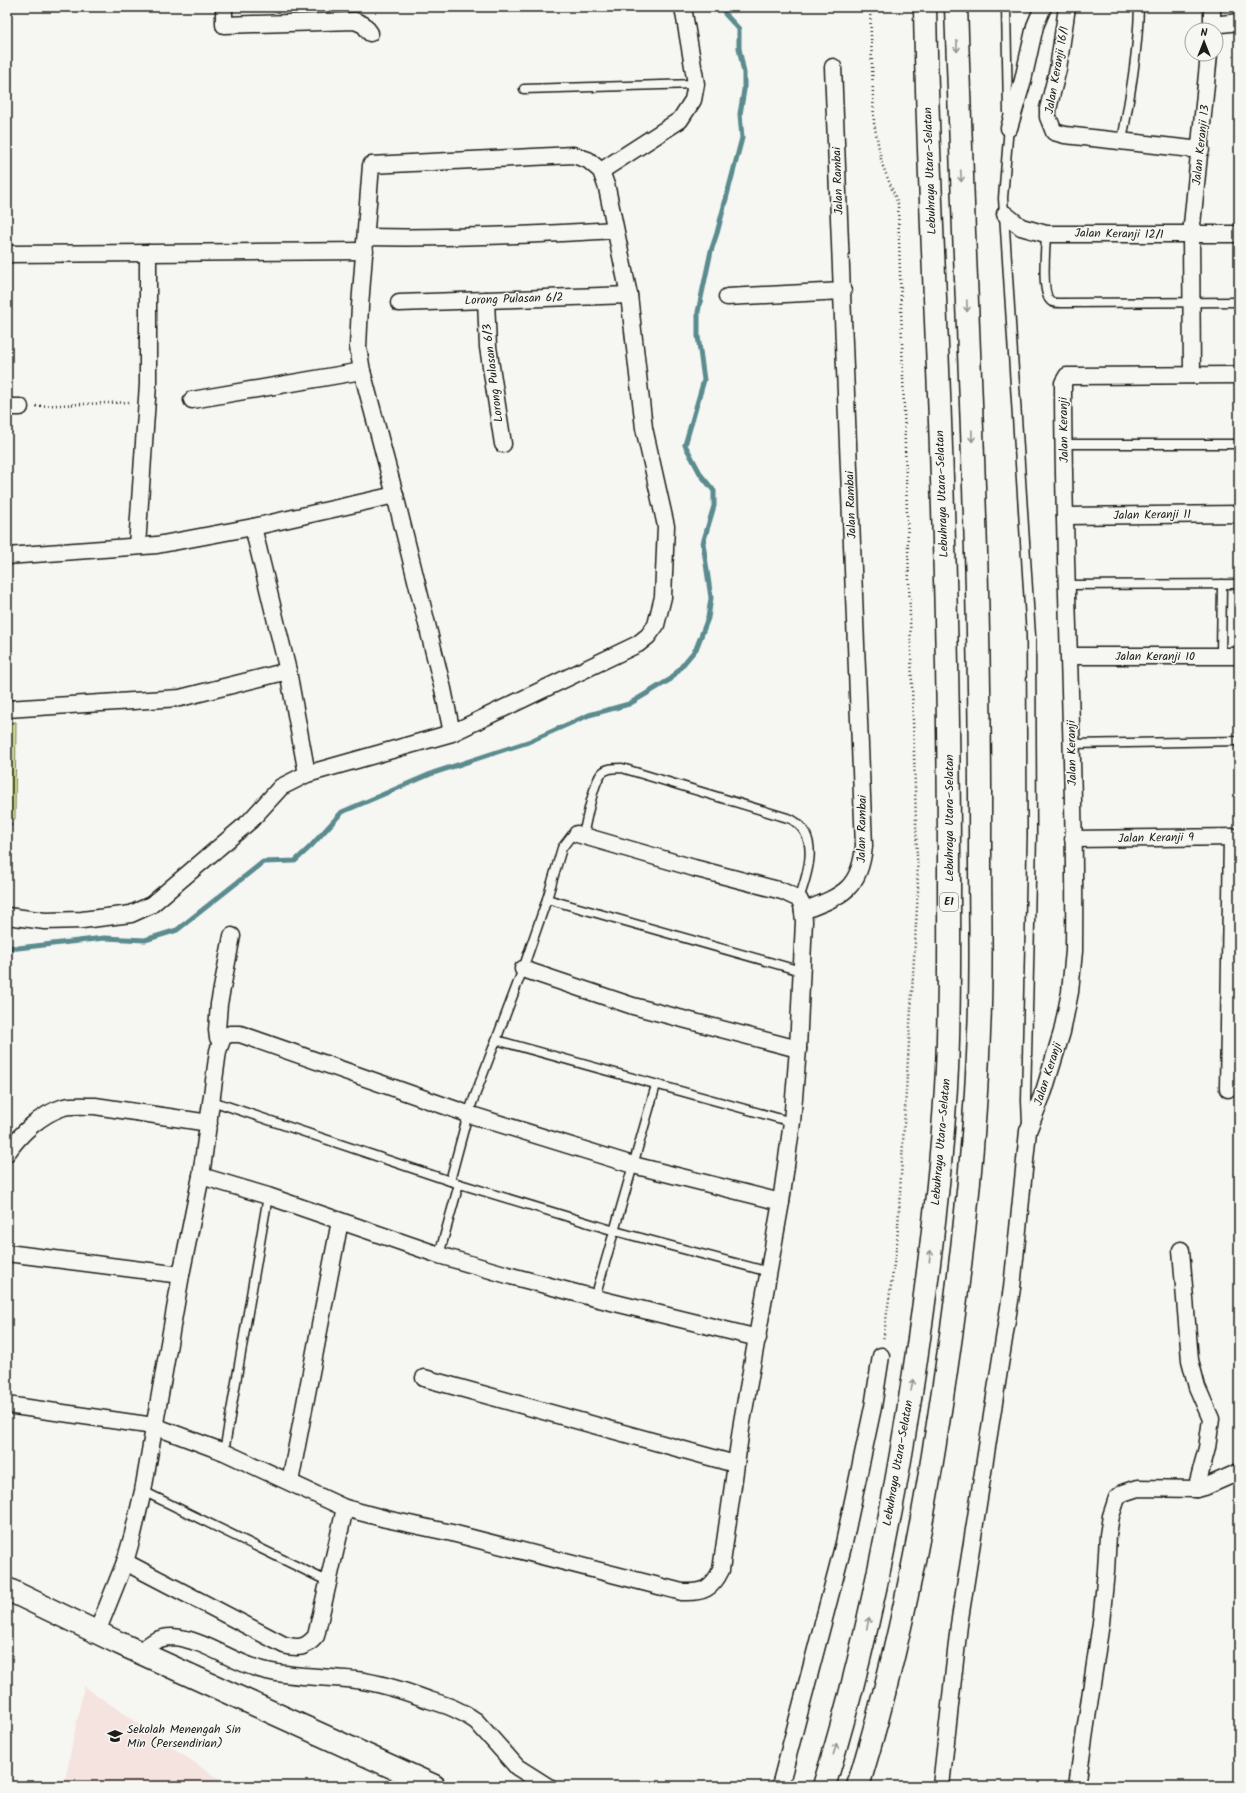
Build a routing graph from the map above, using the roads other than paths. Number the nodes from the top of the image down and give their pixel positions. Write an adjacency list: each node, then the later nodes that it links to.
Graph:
1 (224, 7): 13 (street)
2 (683, 7): 16 (street)
3 (925, 7): 117 (main road, Lebuhraya Utara–Selatan / E1, one-way to 3)
4 (956, 7): 118 (main road, one-way to 118)
5 (1006, 7): 18 (lane)
6 (1043, 7): 18 (street)
7 (1067, 7): 19 (street, Jalan Keranji 16/1)
8 (1139, 7): 19 (lane)
9 (1212, 7): 10 (street)
10 (1212, 22)
11 (1239, 22): 12 (street)
12 (1224, 25)
13 (370, 33)
14 (1208, 62): 20 (street, Jalan Keranji 13)
15 (833, 67): 30 (street, Jalan Rambai)
16 (696, 84): 17 (lane); 21 (street)
17 (524, 89)
18 (1009, 128): 22 (lane)
19 (1122, 140): 20 (street)
20 (1201, 150): 26 (street, Jalan Keranji 13)
21 (601, 170): 23 (street); 27 (street)
22 (1005, 214): 24 (street, Jalan Keranji 12/1); 81 (lane)
23 (615, 230): 27 (street); 31 (street)
24 (1046, 234): 26 (street, Jalan Keranji 12/1); 34 (lane)
25 (1239, 234): 26 (street, Jalan Keranji 12/1)
26 (1191, 235): 34 (street, Jalan Keranji 13)
27 (365, 244): 28 (street); 37 (street)
28 (148, 253): 29 (street); 48 (street)
29 (11, 254)
30 (843, 291): 32 (street); 66 (street, Jalan Rambai)
31 (629, 295): 33 (street, Lorong Pulasan 6/2); 58 (street)
32 (727, 297)
33 (486, 300): 36 (street, Lorong Pulasan 6/2); 41 (street, Lorong Pulasan 6/3)
34 (1192, 302): 35 (lane); 38 (street, Jalan Keranji 13)
35 (1239, 302)
36 (399, 303)
37 (362, 371): 40 (street); 44 (street)
38 (1192, 375): 39 (street); 42 (street, Jalan Keranji)
39 (1239, 375)
40 (192, 400)
41 (503, 444)
42 (1064, 444): 43 (lane); 46 (street, Jalan Keranji)
43 (1239, 444)
44 (395, 495): 47 (street); 58 (street)
45 (1239, 514): 46 (street, Jalan Keranji 11)
46 (1065, 516): 52 (street, Jalan Keranji)
47 (253, 527): 48 (street); 56 (street)
48 (137, 546): 49 (street)
49 (12, 556)
50 (1222, 584): 51 (lane); 52 (lane); 54 (lane)
51 (1239, 584)
52 (1067, 585): 53 (street, Jalan Keranji)
53 (1070, 656): 54 (street, Jalan Keranji 10); 60 (street, Jalan Keranji)
54 (1221, 656): 55 (street, Jalan Keranji 10)
55 (1239, 656)
56 (288, 671): 57 (street); 61 (street)
57 (11, 709)
58 (452, 733): 61 (street)
59 (1239, 741): 60 (lane)
60 (1072, 744): 64 (street, Jalan Keranji)
61 (307, 774): 67 (street)
62 (580, 835): 65 (lane); 66 (street); 66 (lane)
63 (1236, 837): 64 (street, Jalan Keranji 9); 71 (street)
64 (1072, 839): 81 (street, Jalan Keranji)
65 (547, 899): 69 (lane); 70 (lane)
66 (801, 905): 70 (street)
67 (7, 916)
68 (232, 936): 72 (street)
69 (523, 969): 73 (lane); 74 (street)
70 (801, 971): 74 (street)
71 (1234, 971): 76 (street)
72 (223, 1037): 77 (street); 78 (street)
73 (496, 1040): 75 (lane); 78 (lane)
74 (798, 1049): 79 (street)
75 (656, 1086): 79 (lane); 83 (lane)
76 (1228, 1089)
77 (212, 1101): 80 (street); 85 (lane)
78 (468, 1114): 83 (street); 85 (lane)
79 (792, 1122): 88 (street)
80 (209, 1123): 82 (street); 84 (street)
81 (1028, 1131): 119 (street, Jalan Keranji)
82 (7, 1153)
83 (633, 1165): 88 (street); 90 (lane)
84 (201, 1176): 87 (street); 95 (street)
85 (450, 1181): 86 (lane)
86 (459, 1184): 90 (lane); 93 (lane)
87 (268, 1196): 89 (street); 102 (lane)
88 (781, 1202): 94 (street)
89 (340, 1220): 93 (street); 105 (street)
90 (614, 1231): 94 (lane); 96 (lane)
91 (1181, 1250): 106 (street)
92 (7, 1253): 95 (street)
93 (439, 1255): 96 (street)
94 (769, 1272): 97 (street)
95 (181, 1275): 101 (street)
96 (595, 1298): 97 (street)
97 (758, 1338): 103 (street)
98 (881, 1356): 116 (street)
99 (424, 1378): 103 (street)
100 (7, 1404): 101 (street)
101 (154, 1426): 102 (street); 107 (street)
102 (224, 1452): 105 (street)
103 (735, 1464): 108 (street)
104 (1239, 1472): 106 (street)
105 (290, 1482): 108 (street)
106 (1196, 1489): 120 (street)
107 (143, 1491): 109 (street); 110 (lane)
108 (345, 1508): 110 (street)
109 (125, 1562): 110 (street); 112 (street)
110 (329, 1582)
111 (7, 1589): 112 (main road)
112 (97, 1632): 113 (main road)
113 (140, 1652): 114 (main road); 115 (street)
114 (434, 1786)
115 (547, 1786)
116 (780, 1786)
117 (824, 1786)
118 (858, 1786)
119 (941, 1786)
120 (1077, 1786)

